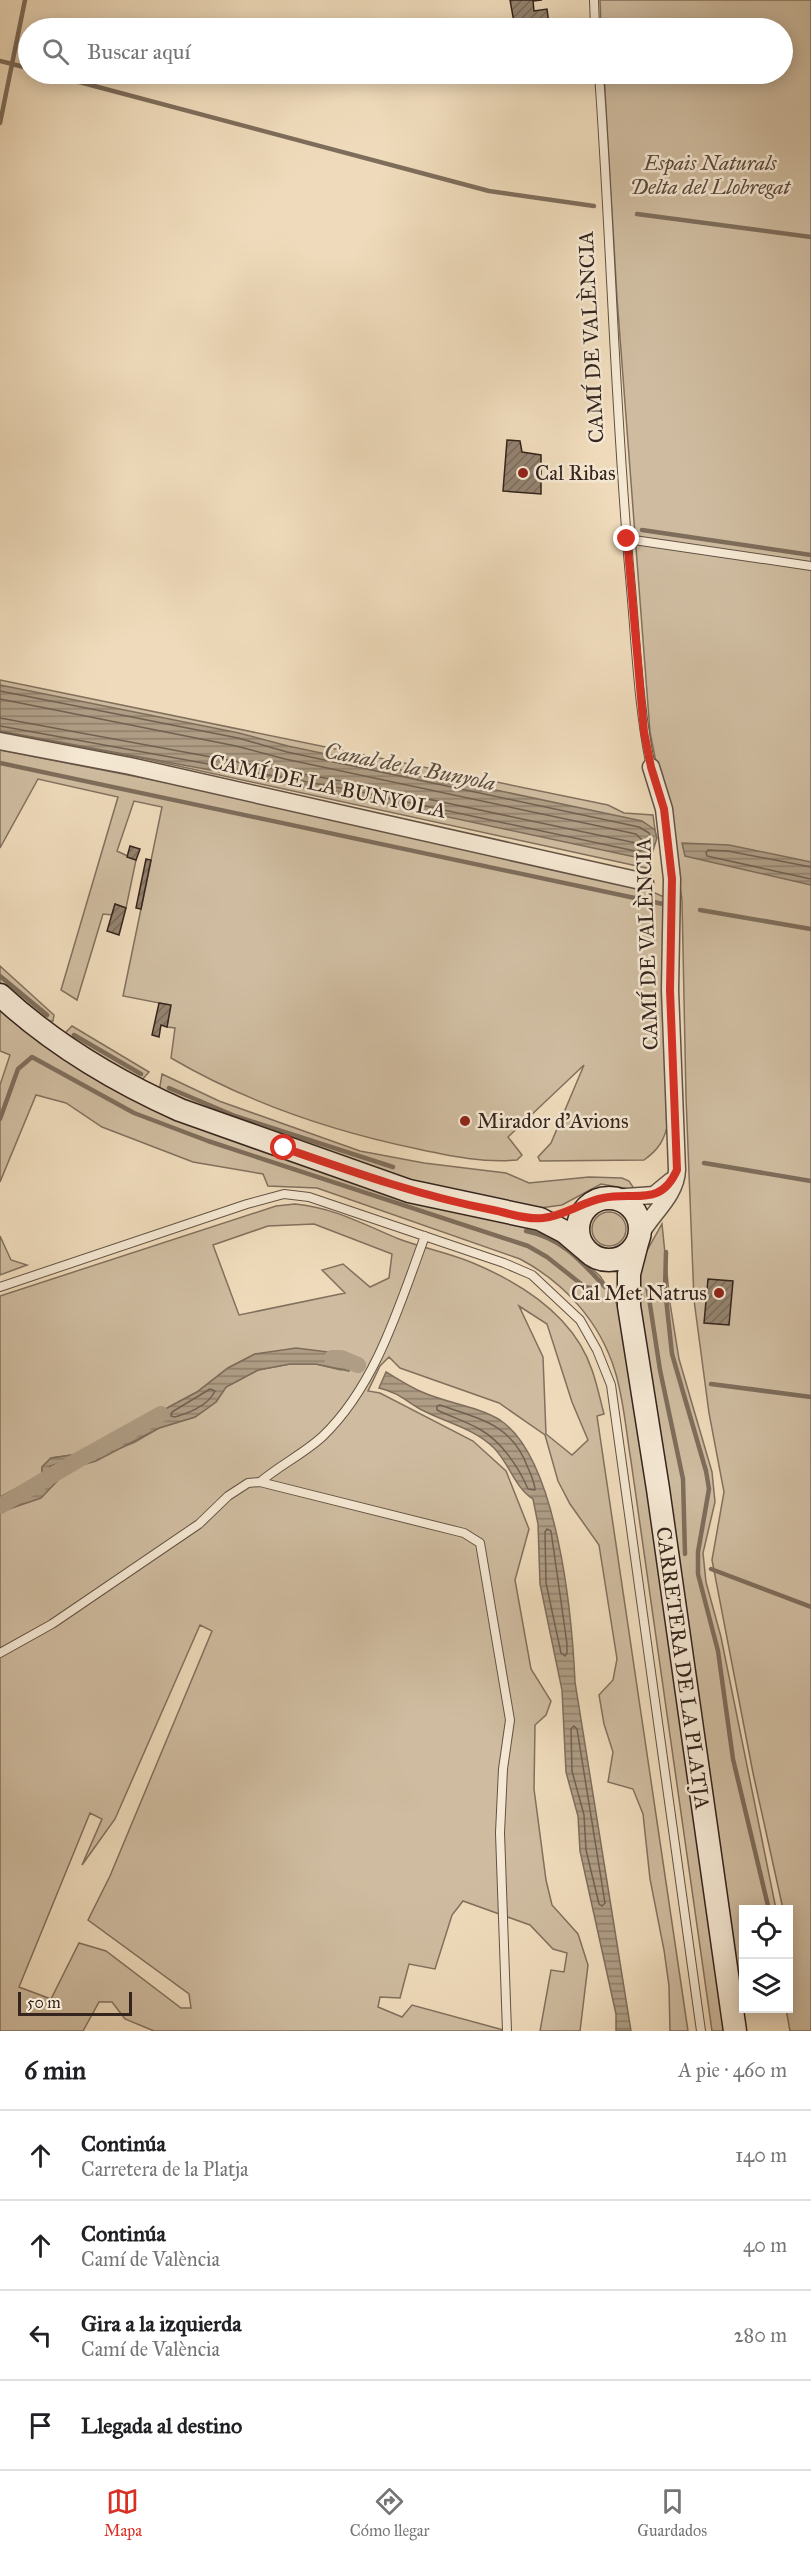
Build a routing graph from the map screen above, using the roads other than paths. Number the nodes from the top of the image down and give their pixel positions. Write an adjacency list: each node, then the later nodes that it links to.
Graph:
1 (594, 0): 2 (lane)
2 (595, 18)
3 (600, 84): 4 (lane, CAMÍ DE VALÈNCIA)
4 (627, 539): 5 (lane); 7 (lane, CAMÍ DE VALÈNCIA)
5 (811, 566)
6 (0, 741): 8 (street, CAMÍ DE LA BUNYOLA)
7 (651, 767): 10 (street, CAMÍ DE VALÈNCIA)
8 (645, 882)
9 (0, 995): 12 (street, CARRETERA DE LA PLATJA)
10 (677, 1170): 11 (street); 14 (street, CAMÍ DE VALÈNCIA)
11 (603, 1199): 12 (street, CARRETERA DE LA PLATJA); 14 (street); 15 (street)
12 (540, 1219): 15 (street, CARRETERA DE LA PLATJA)
13 (425, 1236): 16 (lane); 18 (lane); 21 (lane)
14 (639, 1239): 15 (street); 17 (street, CARRETERA DE LA PLATJA)
15 (589, 1252): 17 (street, CARRETERA DE LA PLATJA)
16 (0, 1287)
17 (629, 1306): 22 (street, CARRETERA DE LA PLATJA)
18 (260, 1482): 19 (lane); 20 (lane)
19 (0, 1653)
20 (507, 2031)
21 (701, 2031)
22 (735, 2031)

